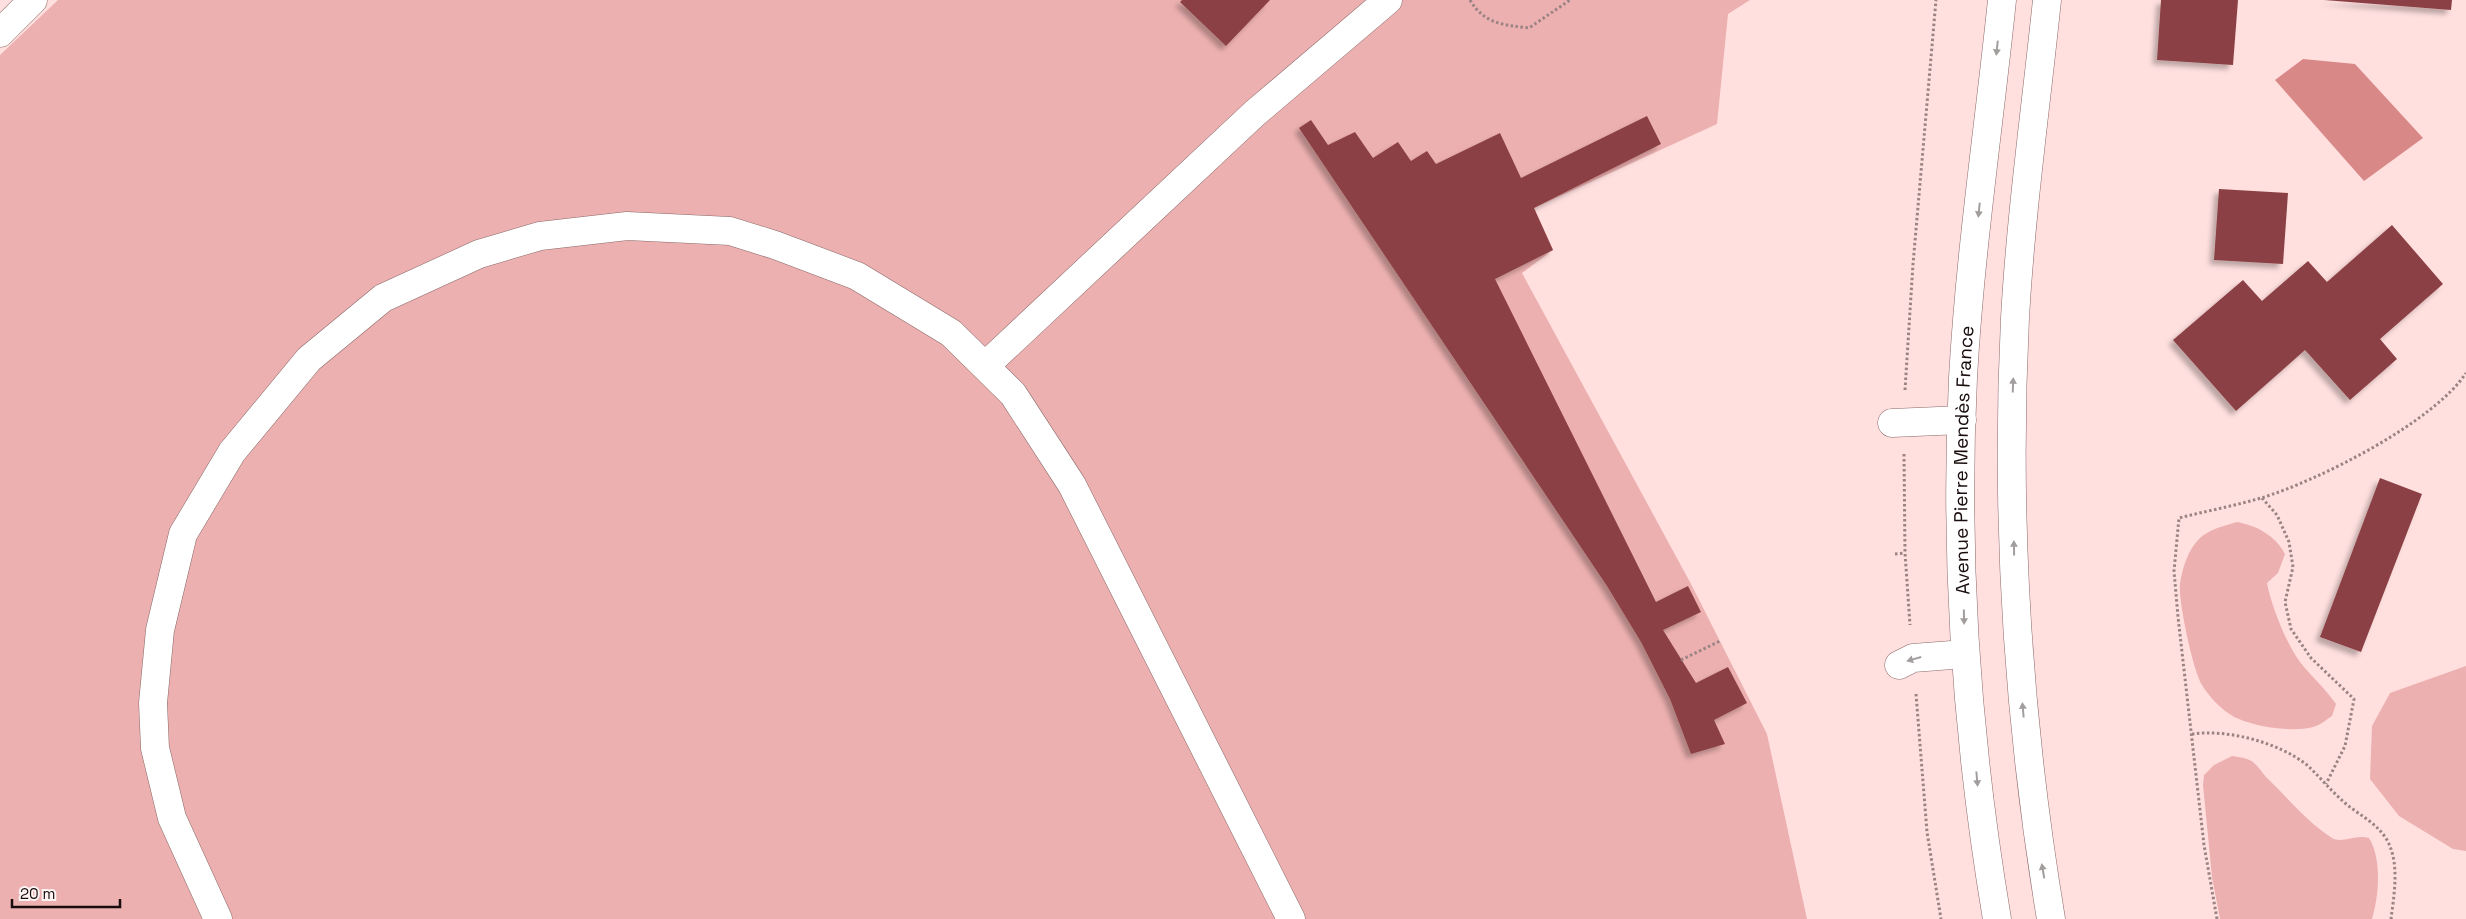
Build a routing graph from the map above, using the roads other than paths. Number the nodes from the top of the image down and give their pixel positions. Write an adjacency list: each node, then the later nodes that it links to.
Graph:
1 (33, 0): 5 (street)
2 (1388, 0): 6 (street)
3 (2002, 0): 7 (street, Avenue Pierre Mendès France, one-way to 7)
4 (2047, 0): 14 (street, one-way to 4)
5 (0, 33)
6 (984, 366): 11 (street); 12 (street)
7 (1962, 420): 8 (street); 9 (street, Avenue Pierre Mendès France, one-way to 9)
8 (1892, 423)
9 (1965, 654): 10 (street, one-way to 10); 13 (street, Avenue Pierre Mendès France, one-way to 13)
10 (1899, 666)
11 (218, 919)
12 (1291, 919)
13 (1997, 919)
14 (2051, 919)

